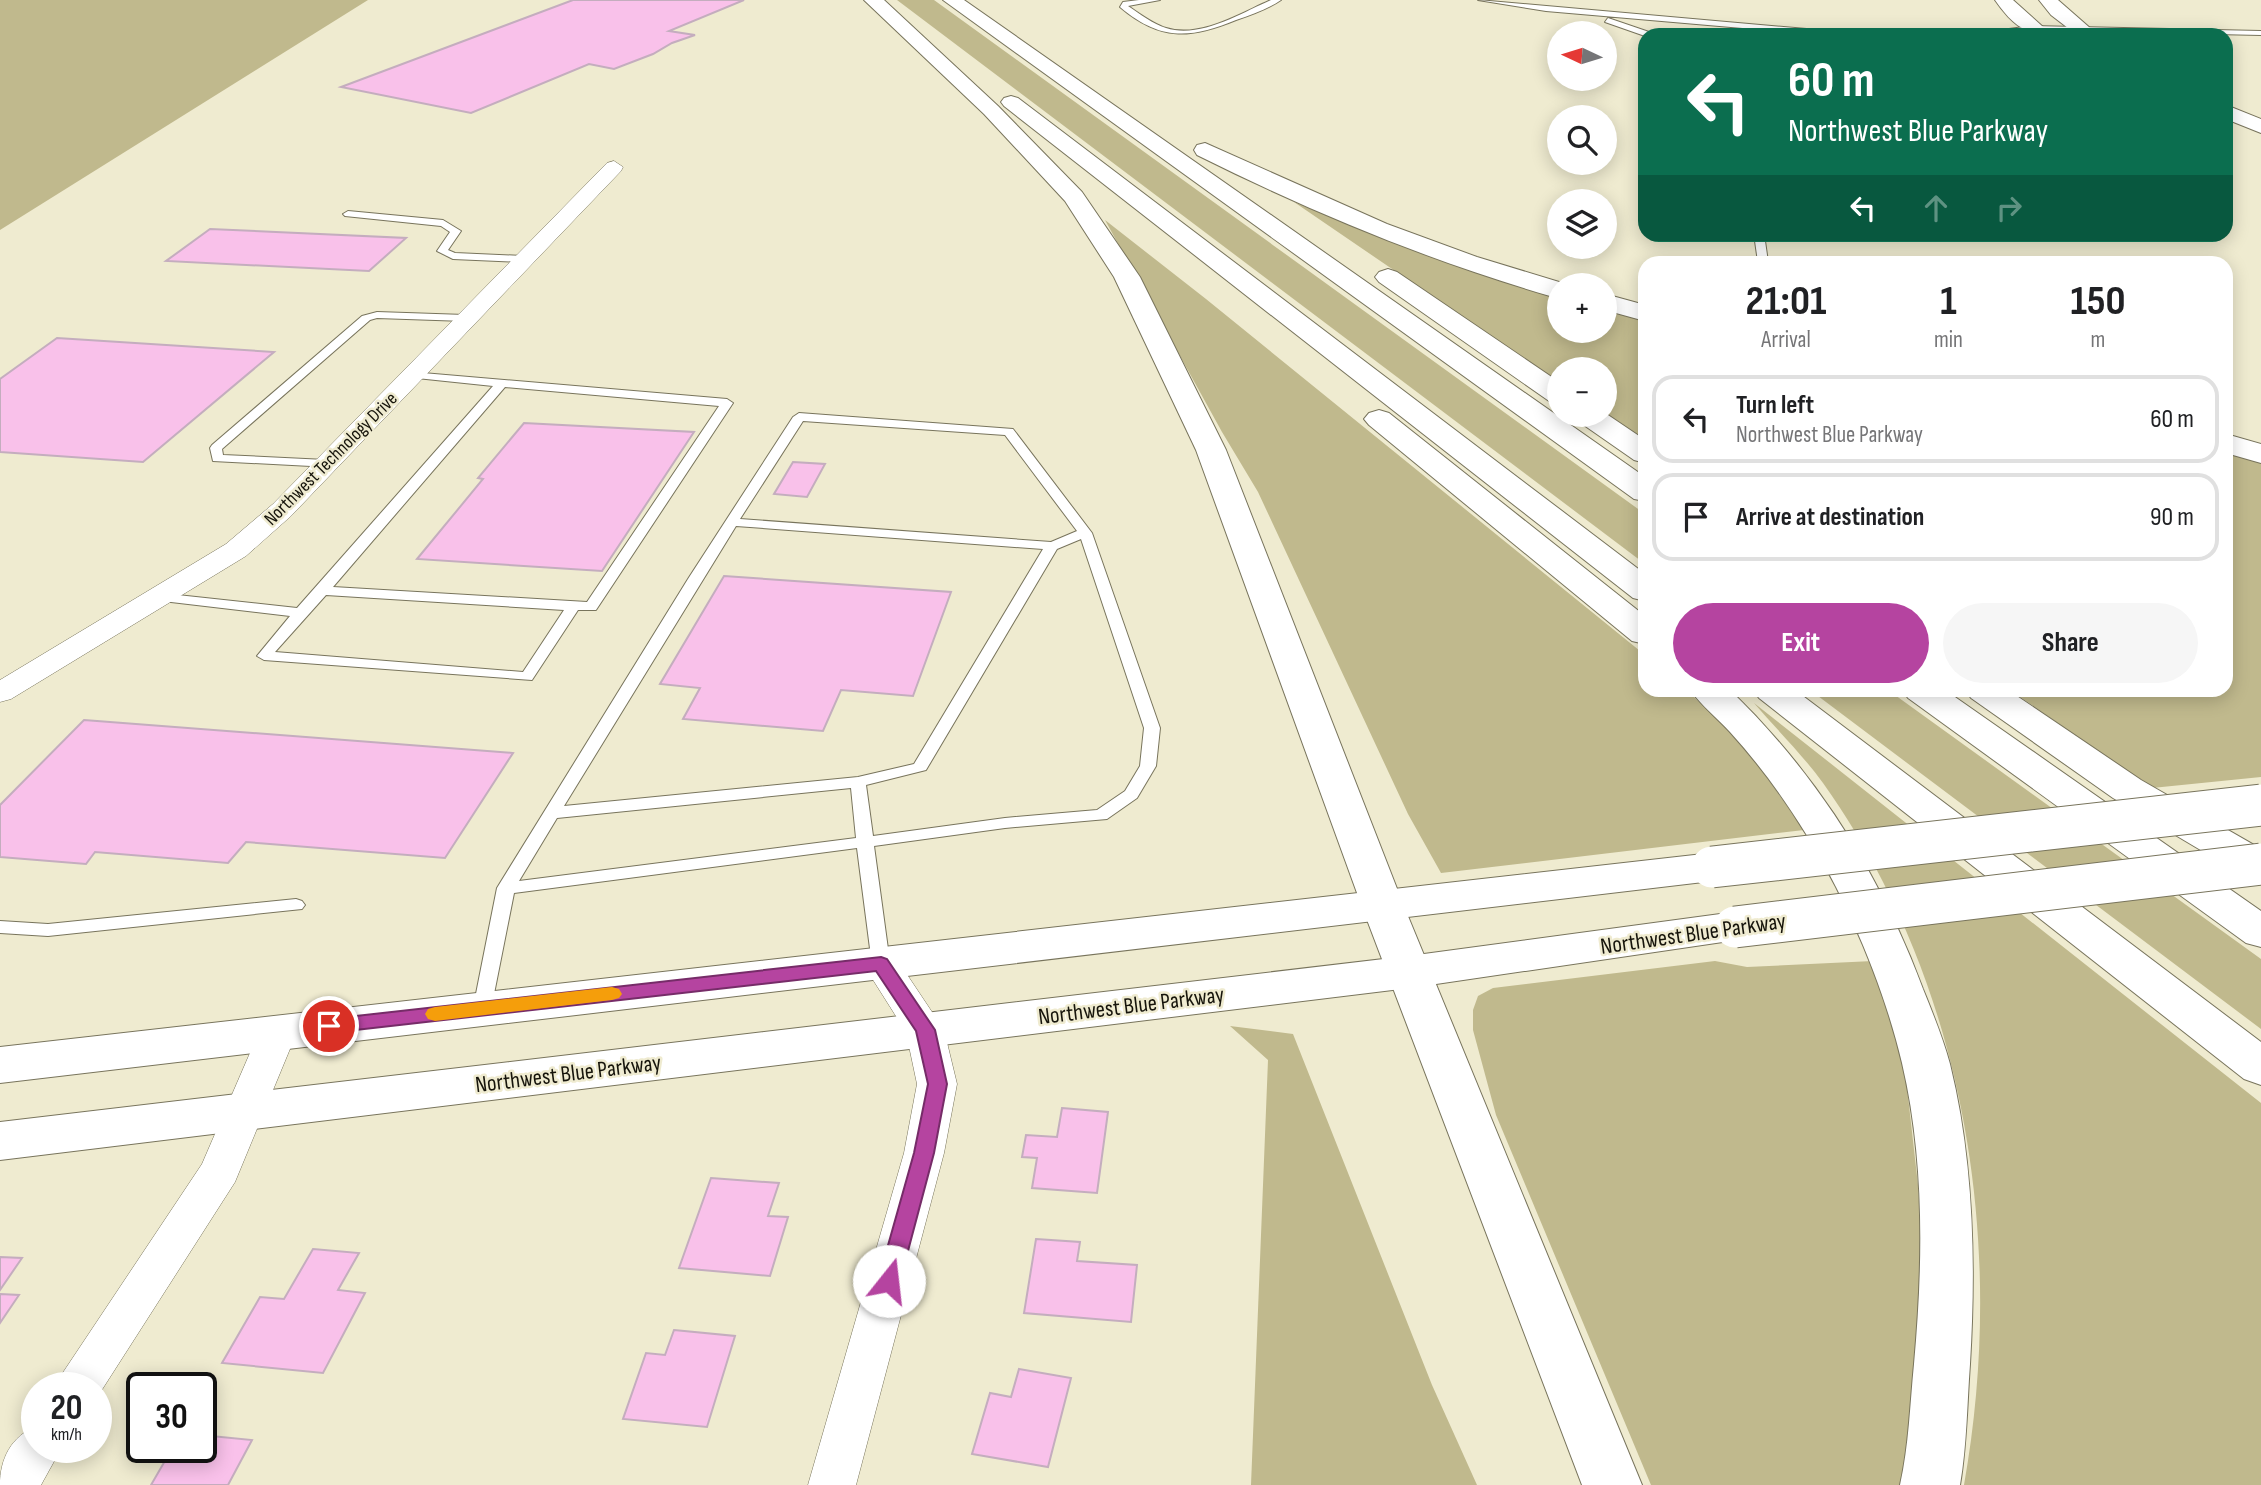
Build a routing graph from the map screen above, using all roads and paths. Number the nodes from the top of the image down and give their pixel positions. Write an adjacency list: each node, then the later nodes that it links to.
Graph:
1 (873, 0): 18 (main road)
2 (879, 0): 46 (main road)
3 (952, 0): 42 (main road)
4 (980, 0): 15 (main road)
5 (1156, 0): 6 (lane)
6 (1277, 0)
7 (1482, 0): 10 (lane)
8 (2004, 0): 12 (main road)
9 (2048, 0): 13 (main road)
10 (1582, 12): 11 (lane); 14 (lane)
11 (1770, 28)
12 (2034, 28)
13 (2080, 28)
14 (1638, 31)
15 (1031, 32)
16 (2233, 33): 17 (lane)
17 (2261, 33)
18 (991, 110): 51 (main road); 63 (main road)
19 (2233, 114): 20 (main road)
20 (2261, 127)
21 (1183, 135): 24 (main road)
22 (2233, 137): 23 (main road)
23 (2261, 149)
24 (1205, 150): 27 (main road); 30 (main road)
25 (614, 167): 28 (street, Northwest Technology Drive)
26 (348, 214): 28 (lane)
27 (1328, 235)
28 (523, 259): 33 (street, Northwest Technology Drive)
29 (1373, 266): 36 (main road)
30 (1547, 286)
31 (1617, 305): 32 (main road)
32 (1638, 311)
33 (465, 318): 34 (street, Northwest Technology Drive); 41 (lane)
34 (411, 375): 35 (lane); 41 (street, Northwest Technology Drive)
35 (502, 383): 47 (lane); 49 (lane)
36 (1547, 387)
37 (1606, 427): 39 (main road)
38 (2233, 445): 40 (main road)
39 (1638, 449)
40 (2261, 454)
41 (326, 464): 48 (street, Northwest Technology Drive)
42 (1638, 487)
43 (732, 522): 44 (lane); 45 (lane); 59 (lane)
44 (1085, 533): 45 (lane); 60 (lane)
45 (1052, 546): 57 (lane)
46 (1638, 586)
47 (322, 591): 49 (lane); 50 (lane)
48 (159, 597): 50 (lane); 52 (street, Northwest Technology Drive)
49 (573, 607): 50 (lane)
50 (300, 613)
51 (1638, 627)
52 (0, 693)
53 (1716, 697): 81 (main road)
54 (1781, 697): 73 (main road)
55 (1931, 697): 66 (main road)
56 (1994, 697): 61 (main road)
57 (858, 782): 59 (lane); 60 (lane)
58 (2261, 805): 63 (main road, bridge)
59 (551, 813): 62 (lane)
60 (865, 842): 62 (lane); 67 (lane)
61 (2261, 866): 68 (main road, Northwest Blue Parkway, bridge)
62 (506, 888): 69 (lane)
63 (1382, 904): 67 (main road); 68 (main road)
64 (296, 905): 65 (lane)
65 (0, 928)
66 (2261, 932)
67 (881, 964): 69 (main road); 70 (street)
68 (1409, 972): 70 (main road, Northwest Blue Parkway); 80 (main road)
69 (482, 1009): 71 (main road)
70 (925, 1030): 74 (main road, Northwest Blue Parkway); 79 (street)
71 (278, 1032): 72 (main road); 74 (street)
72 (0, 1065)
73 (2261, 1067)
74 (243, 1112): 75 (main road, Northwest Blue Parkway); 76 (street)
75 (0, 1141)
76 (88, 1372)
77 (28, 1463): 78 (street)
78 (14, 1485)
79 (832, 1485)
80 (1612, 1485)
81 (1930, 1485)

